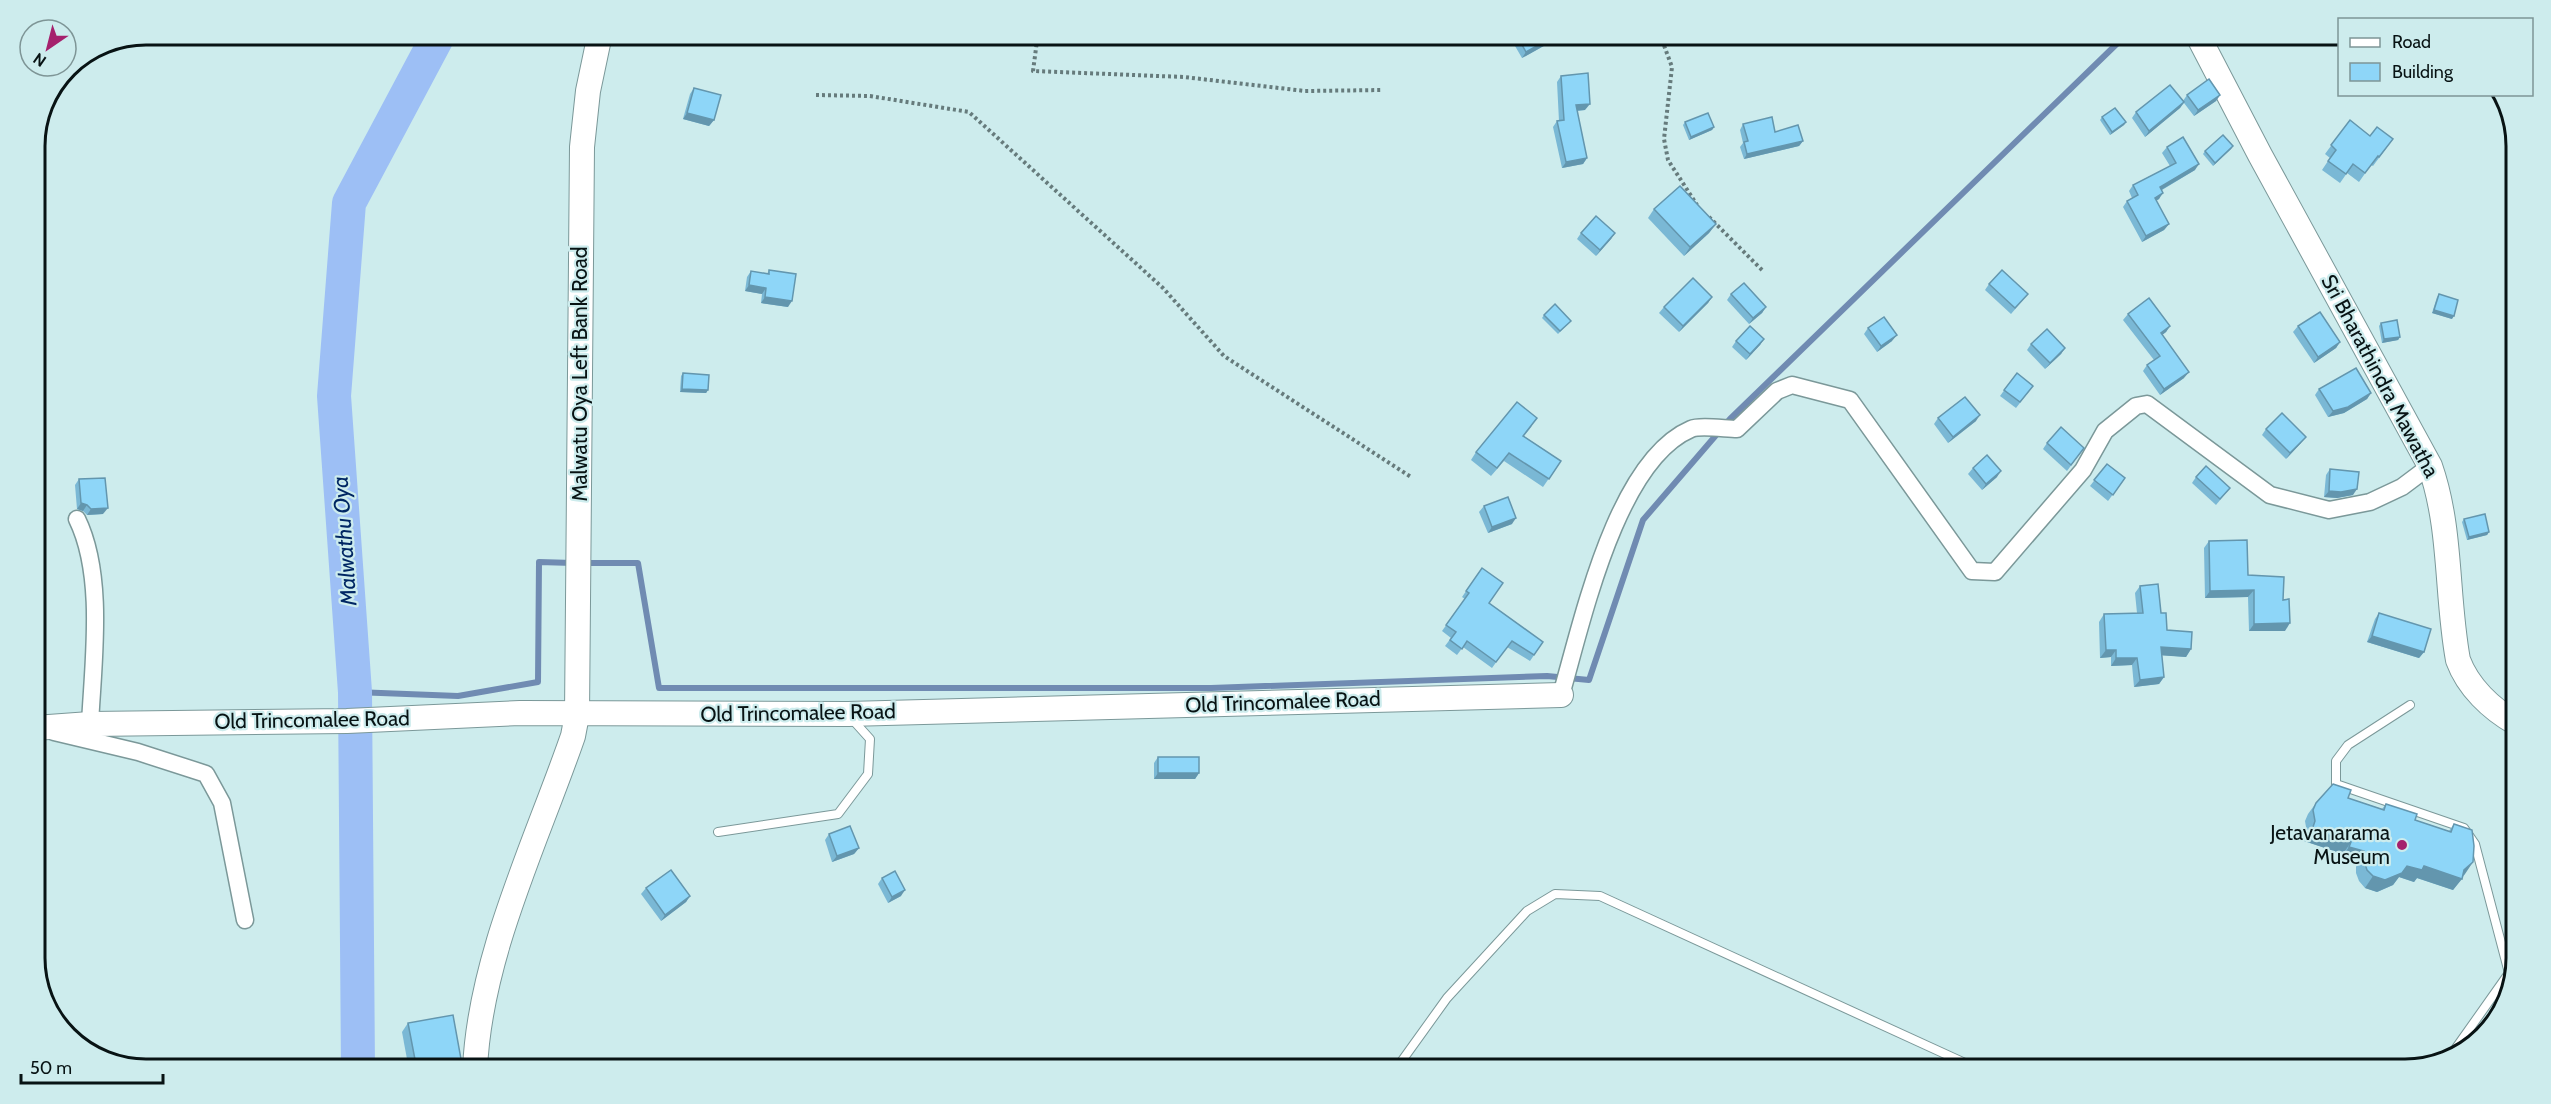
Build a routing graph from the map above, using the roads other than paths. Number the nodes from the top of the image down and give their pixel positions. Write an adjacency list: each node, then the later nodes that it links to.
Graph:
1 (598, 45): 8 (main road, Malwatu Oya Left Bank Road)
2 (2203, 45): 3 (main road, Sri Bharathindra Mawatha)
3 (2430, 466): 5 (street); 9 (main road, Sri Bharathindra Mawatha)
4 (77, 519): 10 (street)
5 (1560, 695): 7 (main road, Old Trincomalee Road)
6 (2410, 705): 15 (lane)
7 (848, 714): 8 (main road, Old Trincomalee Road); 13 (lane)
8 (577, 715): 10 (main road, Old Trincomalee Road); 18 (main road, Malwatu Oya Left Bank Road)
9 (2506, 716)
10 (90, 724): 11 (main road, Old Trincomalee Road)
11 (45, 727)
12 (45, 730): 14 (street)
13 (718, 832)
14 (245, 920)
15 (2506, 961)
16 (2502, 983): 17 (lane)
17 (2460, 1043)
18 (476, 1059)
19 (1404, 1059): 20 (lane)
20 (1954, 1059)

